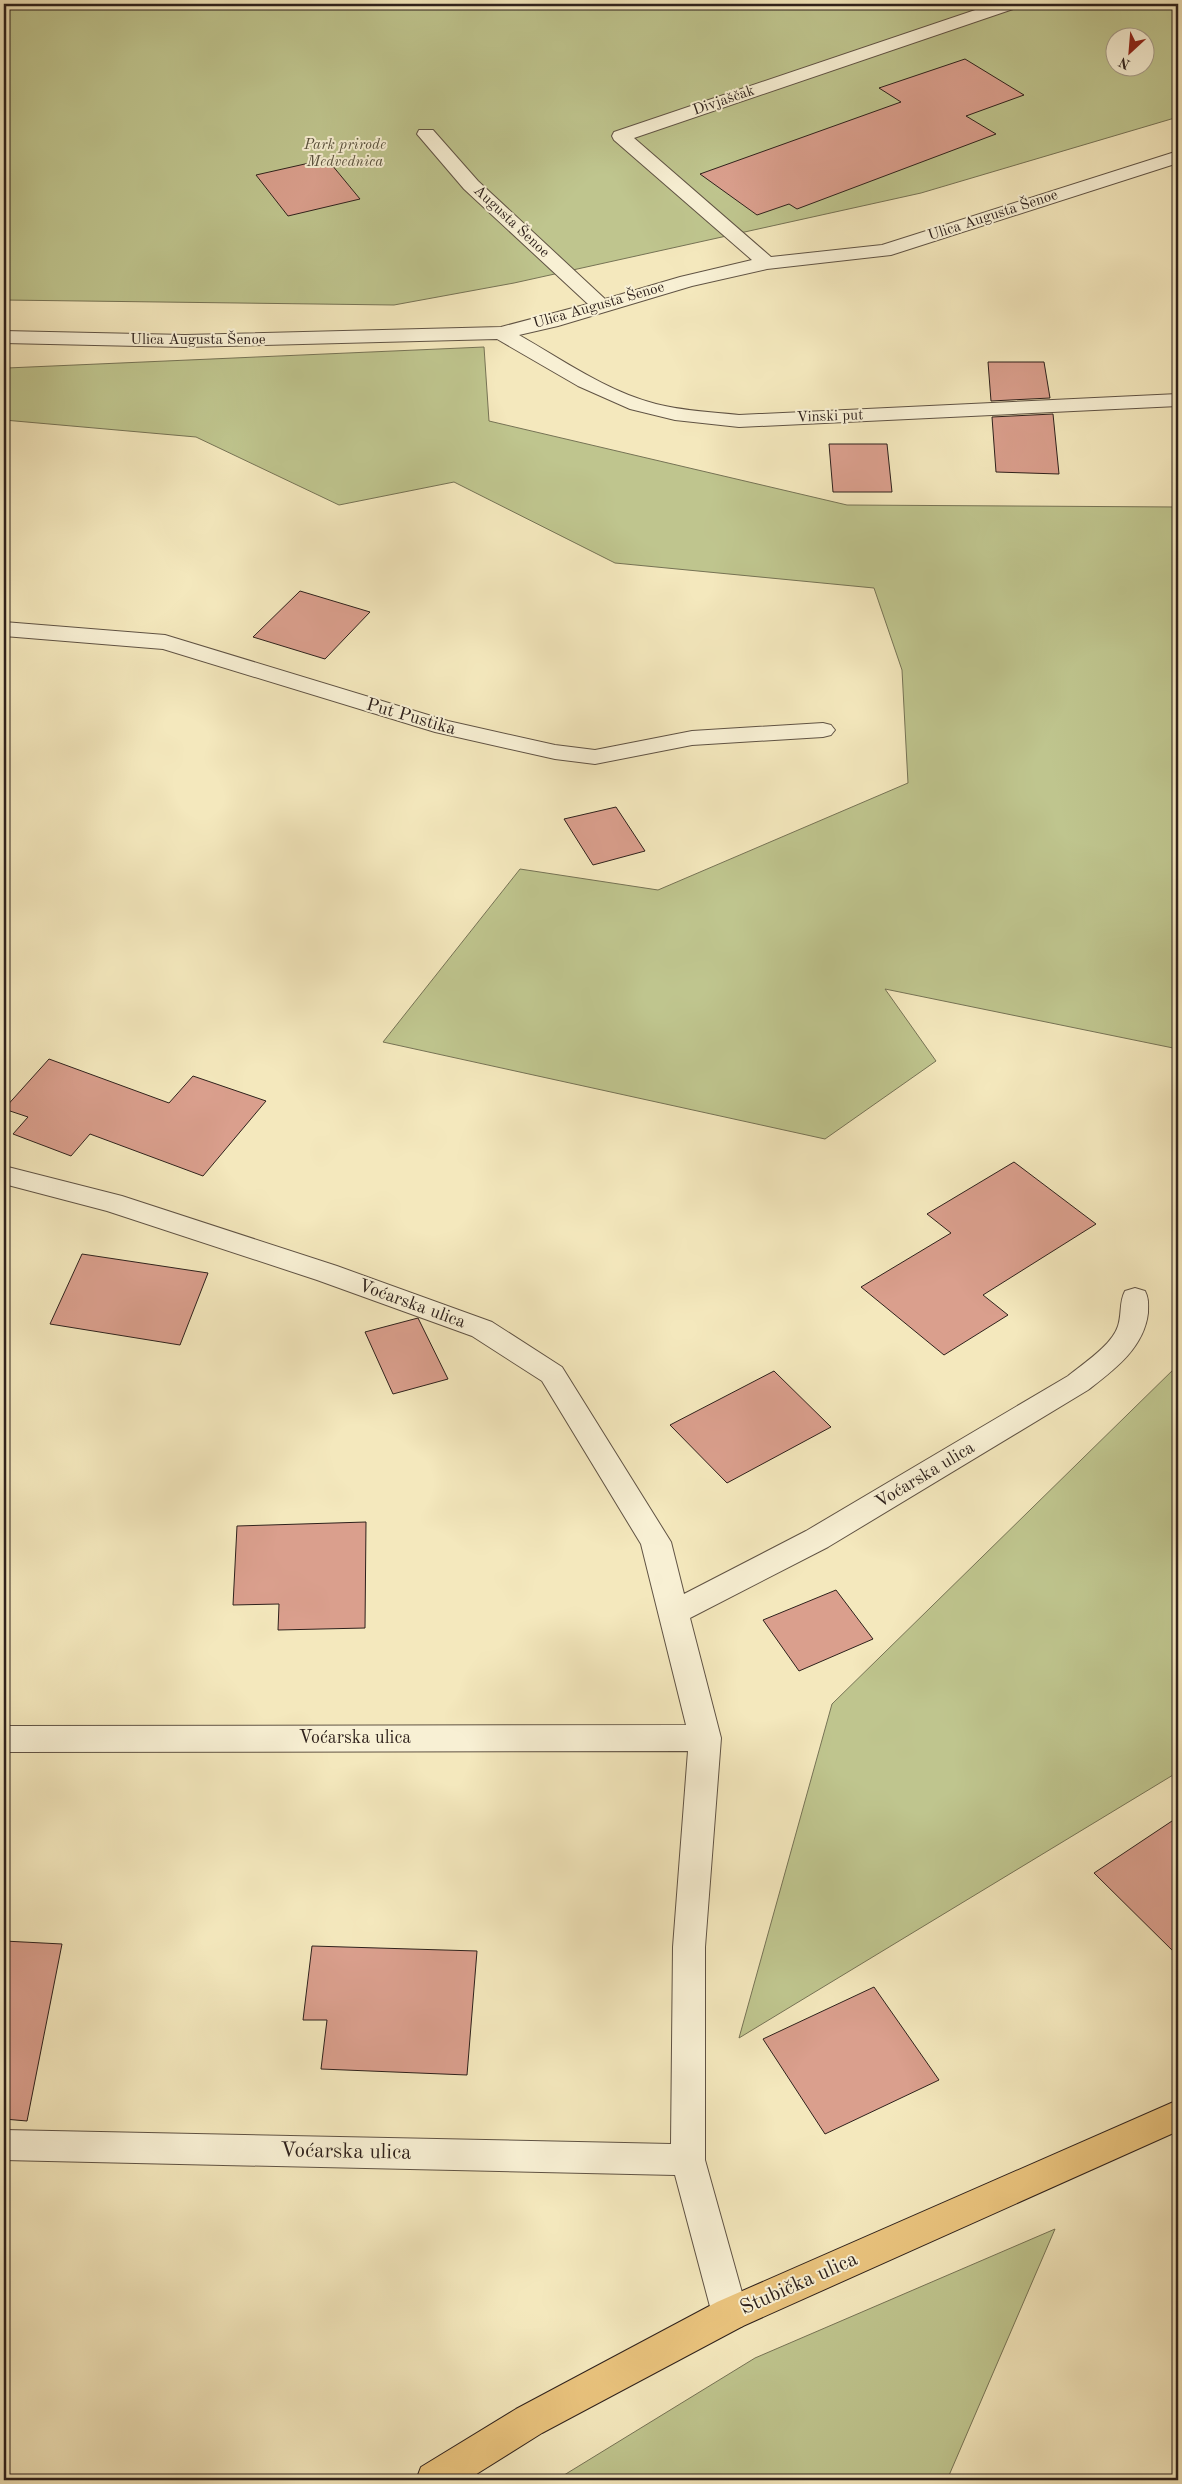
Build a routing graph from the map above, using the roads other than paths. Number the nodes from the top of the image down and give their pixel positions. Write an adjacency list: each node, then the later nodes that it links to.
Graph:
1 (1010, 4): 4 (street, Divjaščak)
2 (426, 134): 5 (street, Augusta Šenoe)
3 (1178, 157): 4 (street, Ulica Augusta Šenoe)
4 (767, 264): 5 (street, Ulica Augusta Šenoe)
5 (602, 306): 6 (street, Ulica Augusta Šenoe)
6 (501, 333): 7 (street, Ulica Augusta Šenoe); 8 (street, Vinski put)
7 (4, 338)
8 (1178, 400)
9 (4, 629): 10 (street, Put Pustika)
10 (823, 730)
11 (4, 1175): 13 (street, Voćarska ulica)
12 (1135, 1298): 13 (street, Voćarska ulica)
13 (674, 1613): 14 (street, Voćarska ulica)
14 (705, 1738): 15 (street, Voćarska ulica); 18 (street, Voćarska ulica)
15 (4, 1739)
16 (1178, 2116): 19 (main road, Stubička ulica)
17 (4, 2145): 18 (street, Voćarska ulica)
18 (688, 2160): 19 (street, Voćarska ulica)
19 (730, 2314): 20 (main road, Stubička ulica)
20 (434, 2480)

